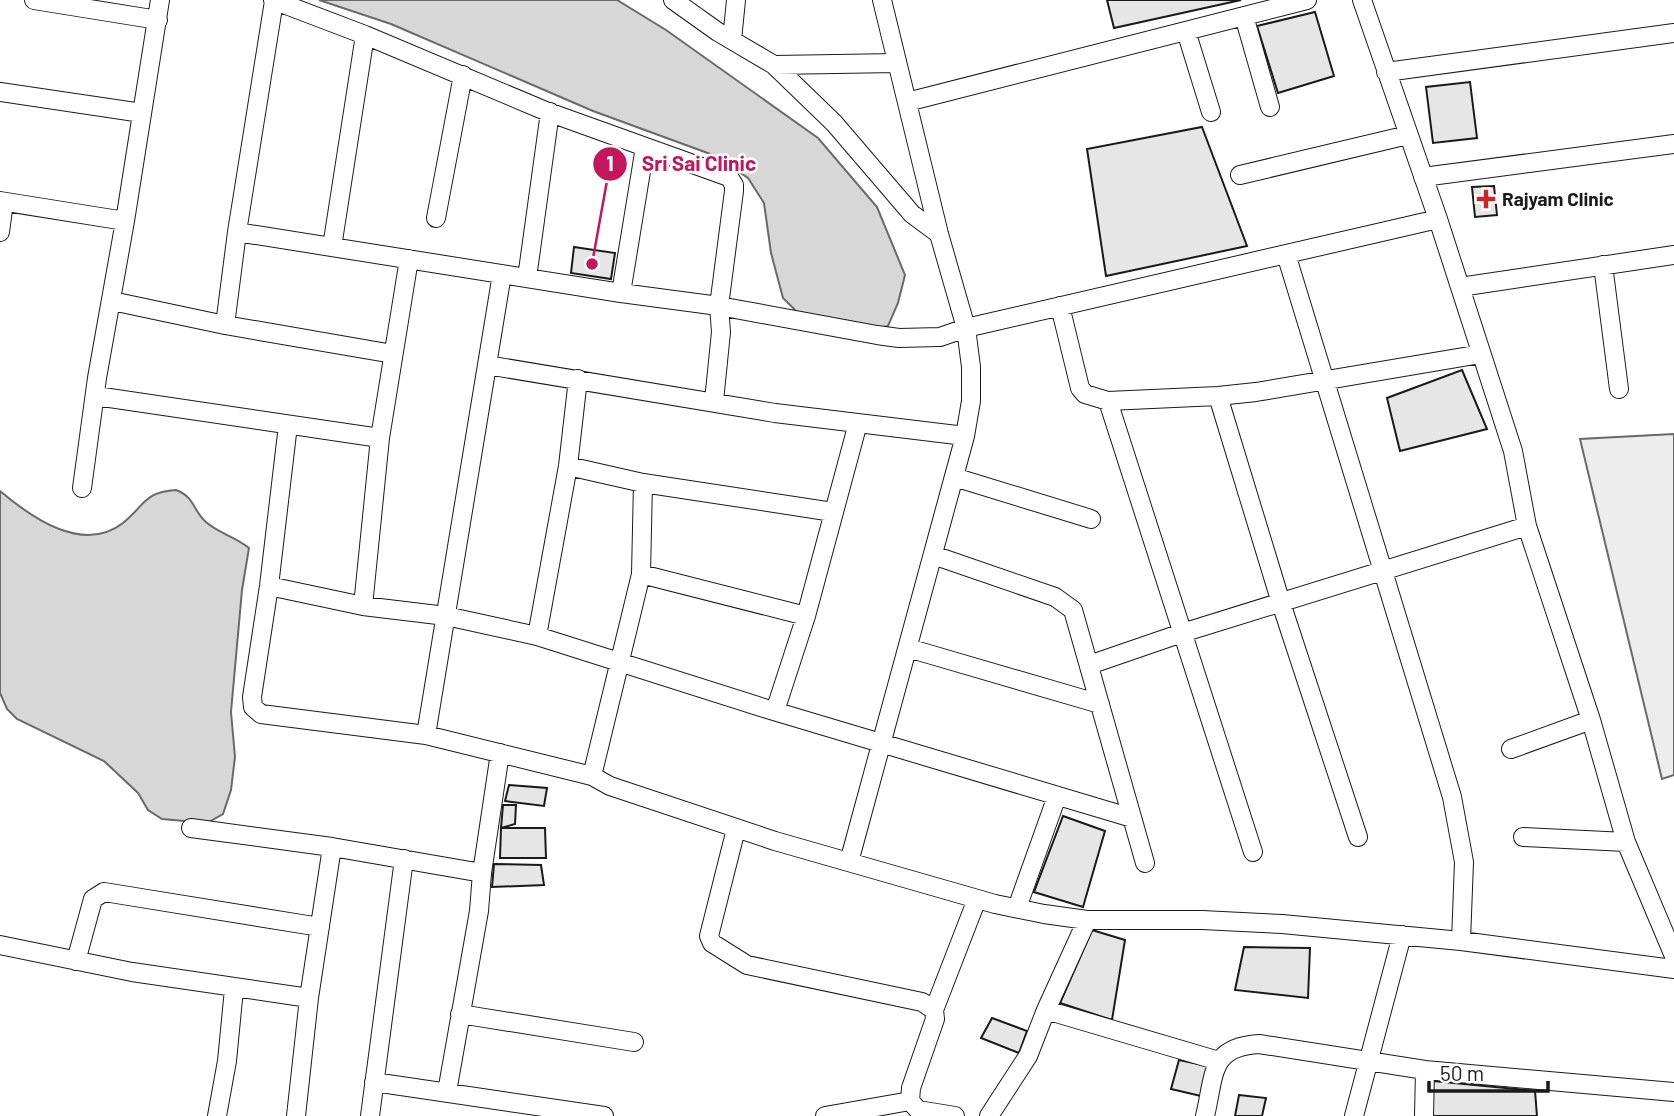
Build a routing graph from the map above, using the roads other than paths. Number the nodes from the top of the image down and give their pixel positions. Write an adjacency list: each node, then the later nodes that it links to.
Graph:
1 (34, 0): 10 (street)
2 (122, 0): 10 (street)
3 (160, 0): 12 (street)
4 (273, 0): 15 (street); 37 (street)
5 (673, 0): 16 (street)
6 (736, 0): 16 (street)
7 (882, 0): 17 (street)
8 (1307, 0): 11 (street)
9 (1362, 0): 19 (street)
10 (134, 15): 12 (street)
11 (1244, 16): 13 (street); 23 (street)
12 (158, 20): 26 (street)
13 (1186, 31): 22 (street); 24 (street)
14 (1674, 33): 19 (street)
15 (365, 35): 20 (street); 39 (street)
16 (732, 40): 18 (street)
17 (897, 63): 18 (street); 22 (street)
18 (774, 65): 38 (street)
19 (1386, 72): 27 (street)
20 (463, 75): 25 (street); 33 (street)
21 (0, 92): 26 (street)
22 (907, 102): 38 (street)
23 (1270, 107)
24 (1211, 111)
25 (550, 112): 29 (street); 45 (street)
26 (142, 113): 35 (street)
27 (1408, 135): 30 (street); 31 (street)
28 (1674, 144): 31 (street)
29 (645, 147): 47 (street); 49 (street)
30 (1240, 175)
31 (1423, 177): 34 (street)
32 (2, 202): 35 (street); 36 (street)
33 (436, 218)
34 (1438, 219): 40 (street); 46 (street)
35 (125, 221): 48 (street)
36 (0, 232)
37 (237, 232): 39 (street); 51 (street)
38 (939, 234): 52 (street)
39 (332, 247): 42 (street)
40 (1286, 254): 50 (street); 57 (street)
41 (1674, 255): 43 (street)
42 (409, 259): 44 (street); 53 (street)
43 (1603, 265): 46 (street); 58 (street)
44 (502, 274): 45 (street); 55 (street)
45 (527, 278): 47 (street)
46 (1460, 287): 54 (street)
47 (621, 293): 49 (street)
48 (112, 301): 51 (street); 59 (street)
49 (719, 306): 52 (street); 61 (street)
50 (1060, 306): 52 (street); 62 (street)
51 (225, 325): 53 (street)
52 (966, 328): 65 (street)
53 (393, 354): 66 (street)
54 (1481, 354): 57 (street); 73 (street)
55 (487, 365): 56 (street); 81 (street)
56 (578, 380): 61 (street); 67 (street)
57 (1325, 382): 60 (street); 75 (street)
58 (1619, 389)
59 (96, 397): 64 (street); 70 (street)
60 (1218, 397): 62 (street); 78 (street)
61 (713, 401): 63 (street)
62 (1108, 401): 82 (street)
63 (858, 423): 65 (street); 71 (street)
64 (288, 425): 66 (street); 77 (street)
65 (965, 436): 68 (street)
66 (380, 438): 79 (street)
67 (568, 466): 69 (street); 83 (street)
68 (954, 477): 72 (street); 74 (street)
69 (643, 483): 71 (street); 76 (street)
70 (82, 488)
71 (833, 512): 80 (street)
72 (1091, 519)
73 (1527, 526): 75 (street); 89 (street)
74 (933, 555): 84 (street); 86 (street)
75 (1382, 573): 78 (street); 113 (street)
76 (641, 574): 80 (street); 85 (street)
77 (269, 586): 79 (street); 90 (street)
78 (1280, 603): 82 (street); 99 (street)
79 (363, 606): 81 (street)
80 (806, 615): 88 (street)
81 (446, 616): 83 (street); 90 (street)
82 (1182, 633): 86 (street); 103 (street)
83 (537, 636): 85 (street)
84 (908, 648): 87 (street); 91 (street)
85 (619, 661): 88 (street); 94 (street)
86 (1089, 665): 87 (street)
87 (1100, 704): 96 (street)
88 (775, 711): 91 (street)
89 (1591, 720): 92 (street); 101 (street)
90 (426, 735): 93 (street)
91 (882, 743): 95 (street); 105 (street)
92 (1511, 750)
93 (500, 753): 94 (street); 107 (street)
94 (592, 776): 98 (street)
95 (1057, 796): 96 (street); 109 (street)
96 (1132, 818): 106 (street)
97 (191, 828): 102 (street)
98 (736, 828): 105 (street); 120 (street)
99 (1358, 837)
100 (1523, 837): 101 (street)
101 (1626, 842): 115 (street)
102 (332, 847): 104 (street); 111 (street)
103 (1253, 852)
104 (404, 859): 107 (street); 127 (street)
105 (849, 862): 108 (street)
106 (1145, 863)
107 (482, 873): 122 (street)
108 (977, 899): 109 (street); 120 (street)
109 (1017, 908): 110 (street)
110 (1087, 920): 112 (street); 121 (street)
111 (320, 927): 116 (street); 119 (street)
112 (1402, 935): 113 (street); 125 (street)
113 (1461, 940): 117 (street)
114 (0, 945): 116 (street)
115 (1674, 956)
116 (76, 961): 118 (street)
117 (1674, 969)
118 (234, 989): 119 (street); 131 (street)
119 (309, 998): 132 (street)
120 (934, 1010): 130 (street)
121 (1046, 1010): 124 (street); 137 (street)
122 (460, 1014): 123 (street); 128 (street)
123 (634, 1042)
124 (1219, 1061): 125 (street); 138 (street)
125 (1370, 1063): 126 (street); 139 (street)
126 (1425, 1070): 129 (street); 140 (street)
127 (374, 1082): 128 (street); 133 (street)
128 (447, 1092): 134 (street)
129 (1674, 1092)
130 (911, 1101): 135 (street); 136 (street)
131 (217, 1116)
132 (296, 1116)
133 (370, 1116)
134 (604, 1116)
135 (825, 1116)
136 (955, 1116)
137 (989, 1116)
138 (1205, 1116)
139 (1354, 1116)
140 (1424, 1116)

